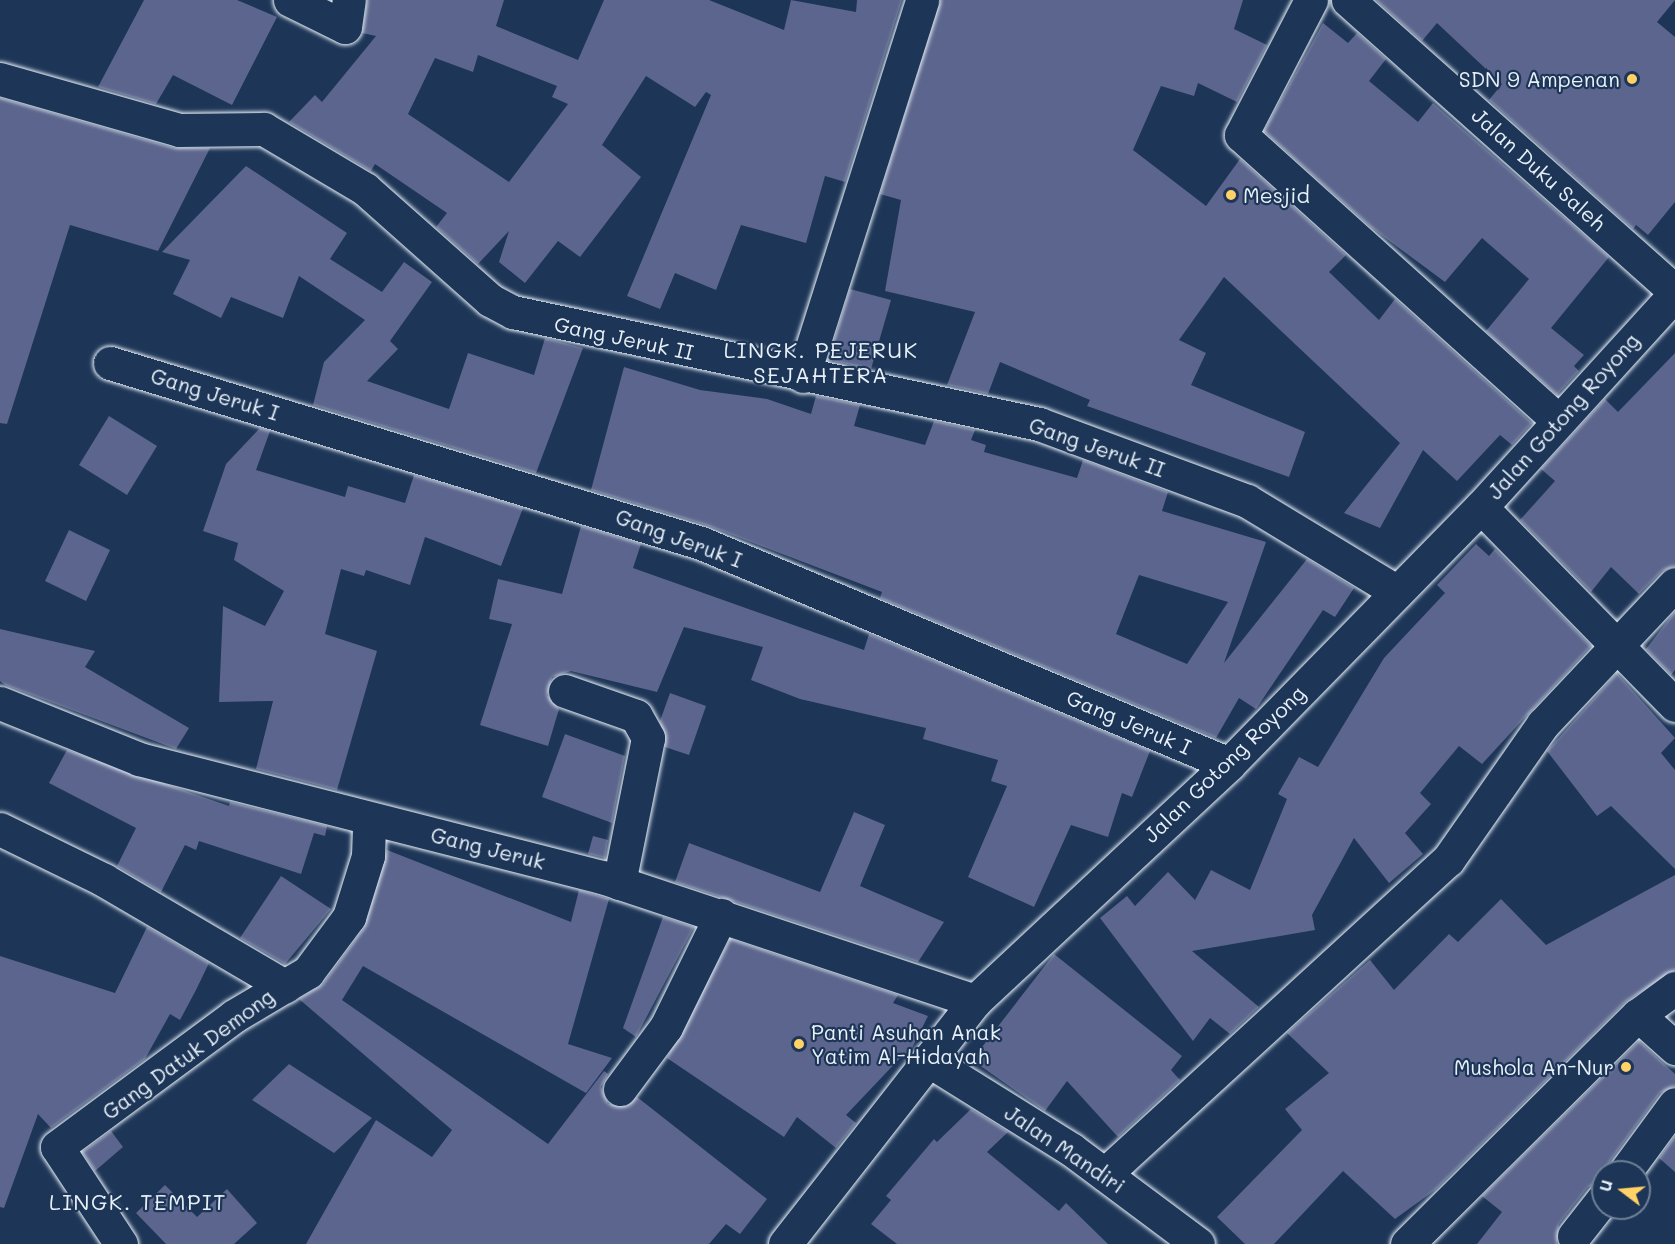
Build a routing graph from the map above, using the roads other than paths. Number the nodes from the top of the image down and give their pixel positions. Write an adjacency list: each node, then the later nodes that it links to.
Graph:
1 (290, 0): 2 (street)
2 (348, 0)
3 (922, 0): 9 (street)
4 (1311, 0): 10 (street)
5 (1348, 0): 7 (street, Jalan Duku Saleh)
6 (0, 79): 9 (street, Gang Jeruk II)
7 (1675, 292): 10 (street, Jalan Gotong Royong)
8 (110, 363): 18 (street, Gang Jeruk I)
9 (803, 376): 13 (street, Gang Jeruk II)
10 (1557, 420): 11 (street, Jalan Gotong Royong)
11 (1481, 507): 13 (street, Jalan Gotong Royong); 14 (street)
12 (1675, 584): 14 (street)
13 (1397, 592): 18 (street, Jalan Gotong Royong)
14 (1618, 646): 17 (street); 32 (street)
15 (565, 691): 21 (street)
16 (0, 703): 19 (street, Gang Jeruk)
17 (1675, 705)
18 (1229, 764): 25 (street, Jalan Gotong Royong)
19 (369, 820): 21 (street, Gang Jeruk); 23 (street, Gang Datuk Demong)
20 (0, 829): 23 (street)
21 (619, 883): 22 (street, Gang Jeruk)
22 (721, 915): 25 (street, Gang Jeruk); 29 (street)
23 (285, 986): 35 (street, Gang Datuk Demong)
24 (1675, 988): 26 (street)
25 (975, 1001): 28 (street, Jalan Gotong Royong)
26 (1638, 1015): 27 (street); 38 (street)
27 (1675, 1048)
28 (928, 1060): 32 (street, Jalan Mandiri); 36 (street, Jalan Gotong Royong)
29 (620, 1089)
30 (1675, 1104): 31 (street)
31 (1634, 1160)
32 (1105, 1174): 37 (street, Jalan Mandiri)
33 (1591, 1214): 34 (street)
34 (1574, 1236)
35 (121, 1244)
36 (785, 1244)
37 (1198, 1244)
38 (1407, 1244)

